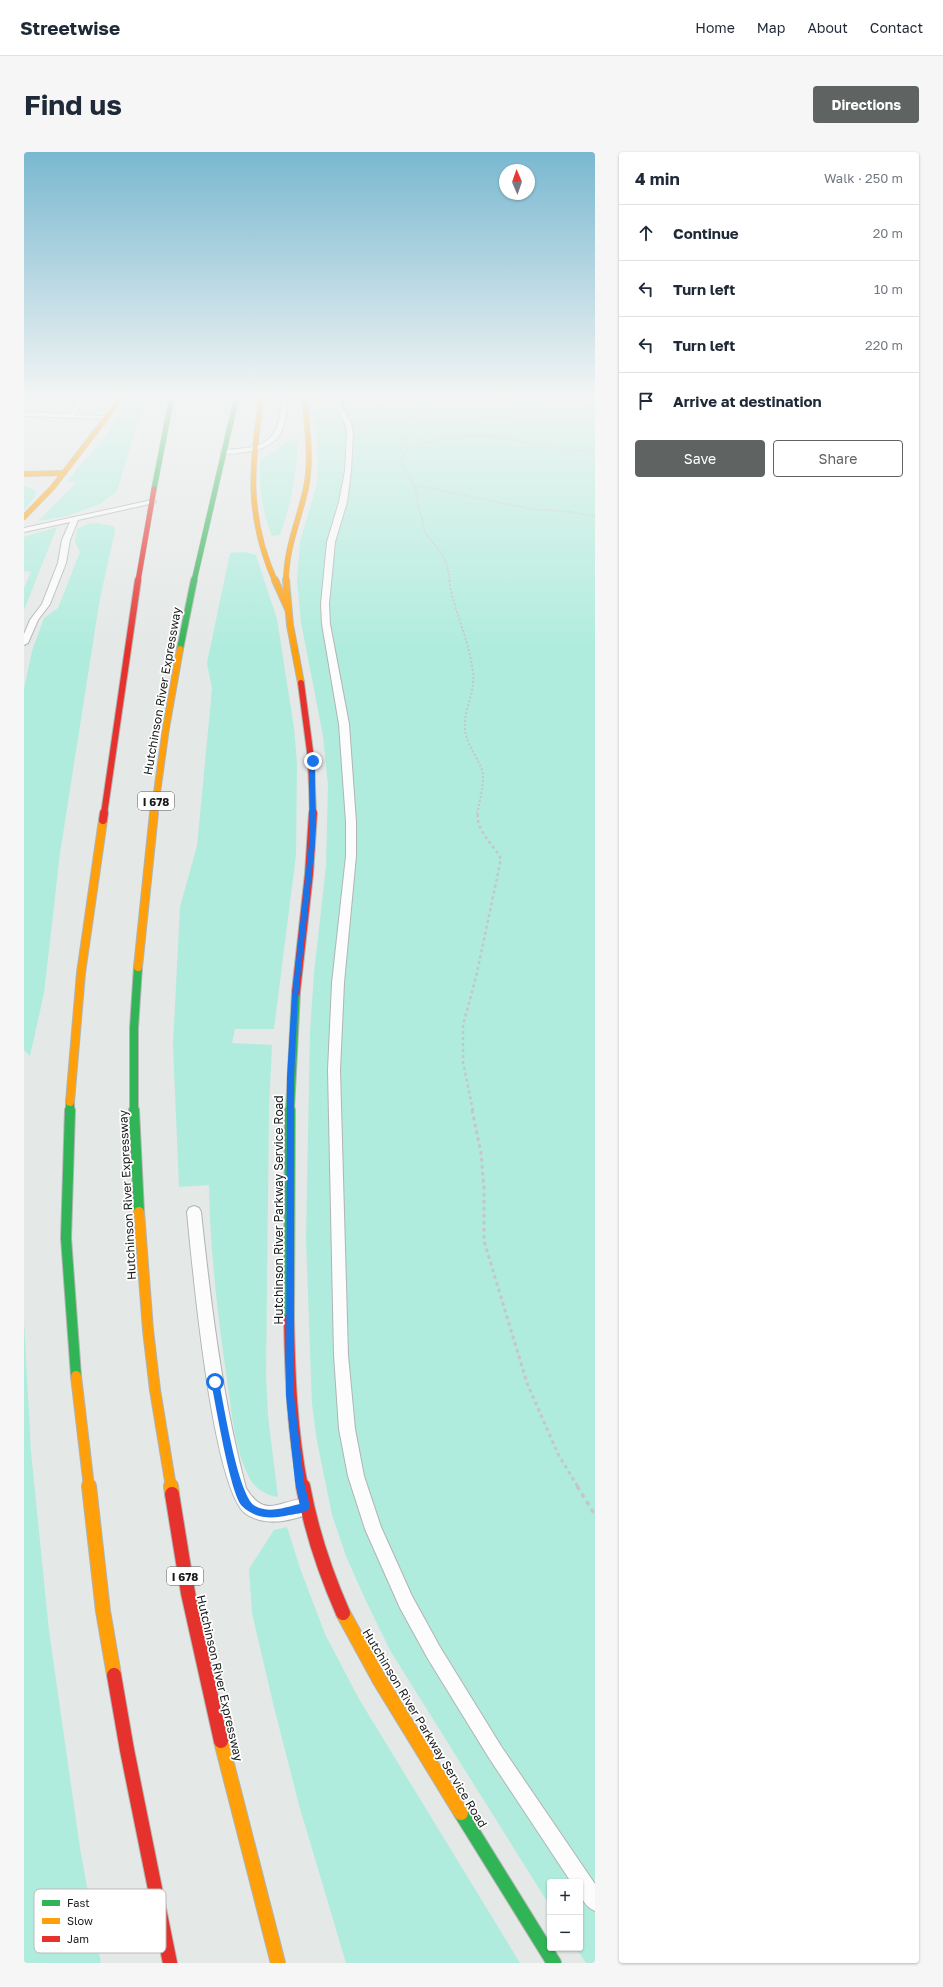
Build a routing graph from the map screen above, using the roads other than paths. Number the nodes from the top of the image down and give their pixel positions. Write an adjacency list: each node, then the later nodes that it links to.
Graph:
1 (57, 481): 8 (main road)
2 (156, 481): 7 (main road)
3 (217, 481): 19 (main road, Hutchinson River Expressway / I 678)
4 (253, 481): 11 (main road)
5 (307, 481): 11 (main road, Hutchinson River Parkway Service Road)
6 (346, 481): 16 (lane)
7 (152, 502): 9 (lane); 15 (main road)
8 (24, 517)
9 (75, 519): 10 (lane); 12 (lane)
10 (24, 530)
11 (288, 609): 14 (main road, Hutchinson River Parkway Service Road)
12 (24, 643)
13 (194, 1212): 14 (lane)
14 (305, 1507): 20 (main road, Hutchinson River Parkway Service Road)
15 (155, 1889)
16 (595, 1901)
17 (166, 1944): 18 (main road)
18 (170, 1963)
19 (278, 1963)
20 (554, 1963)

